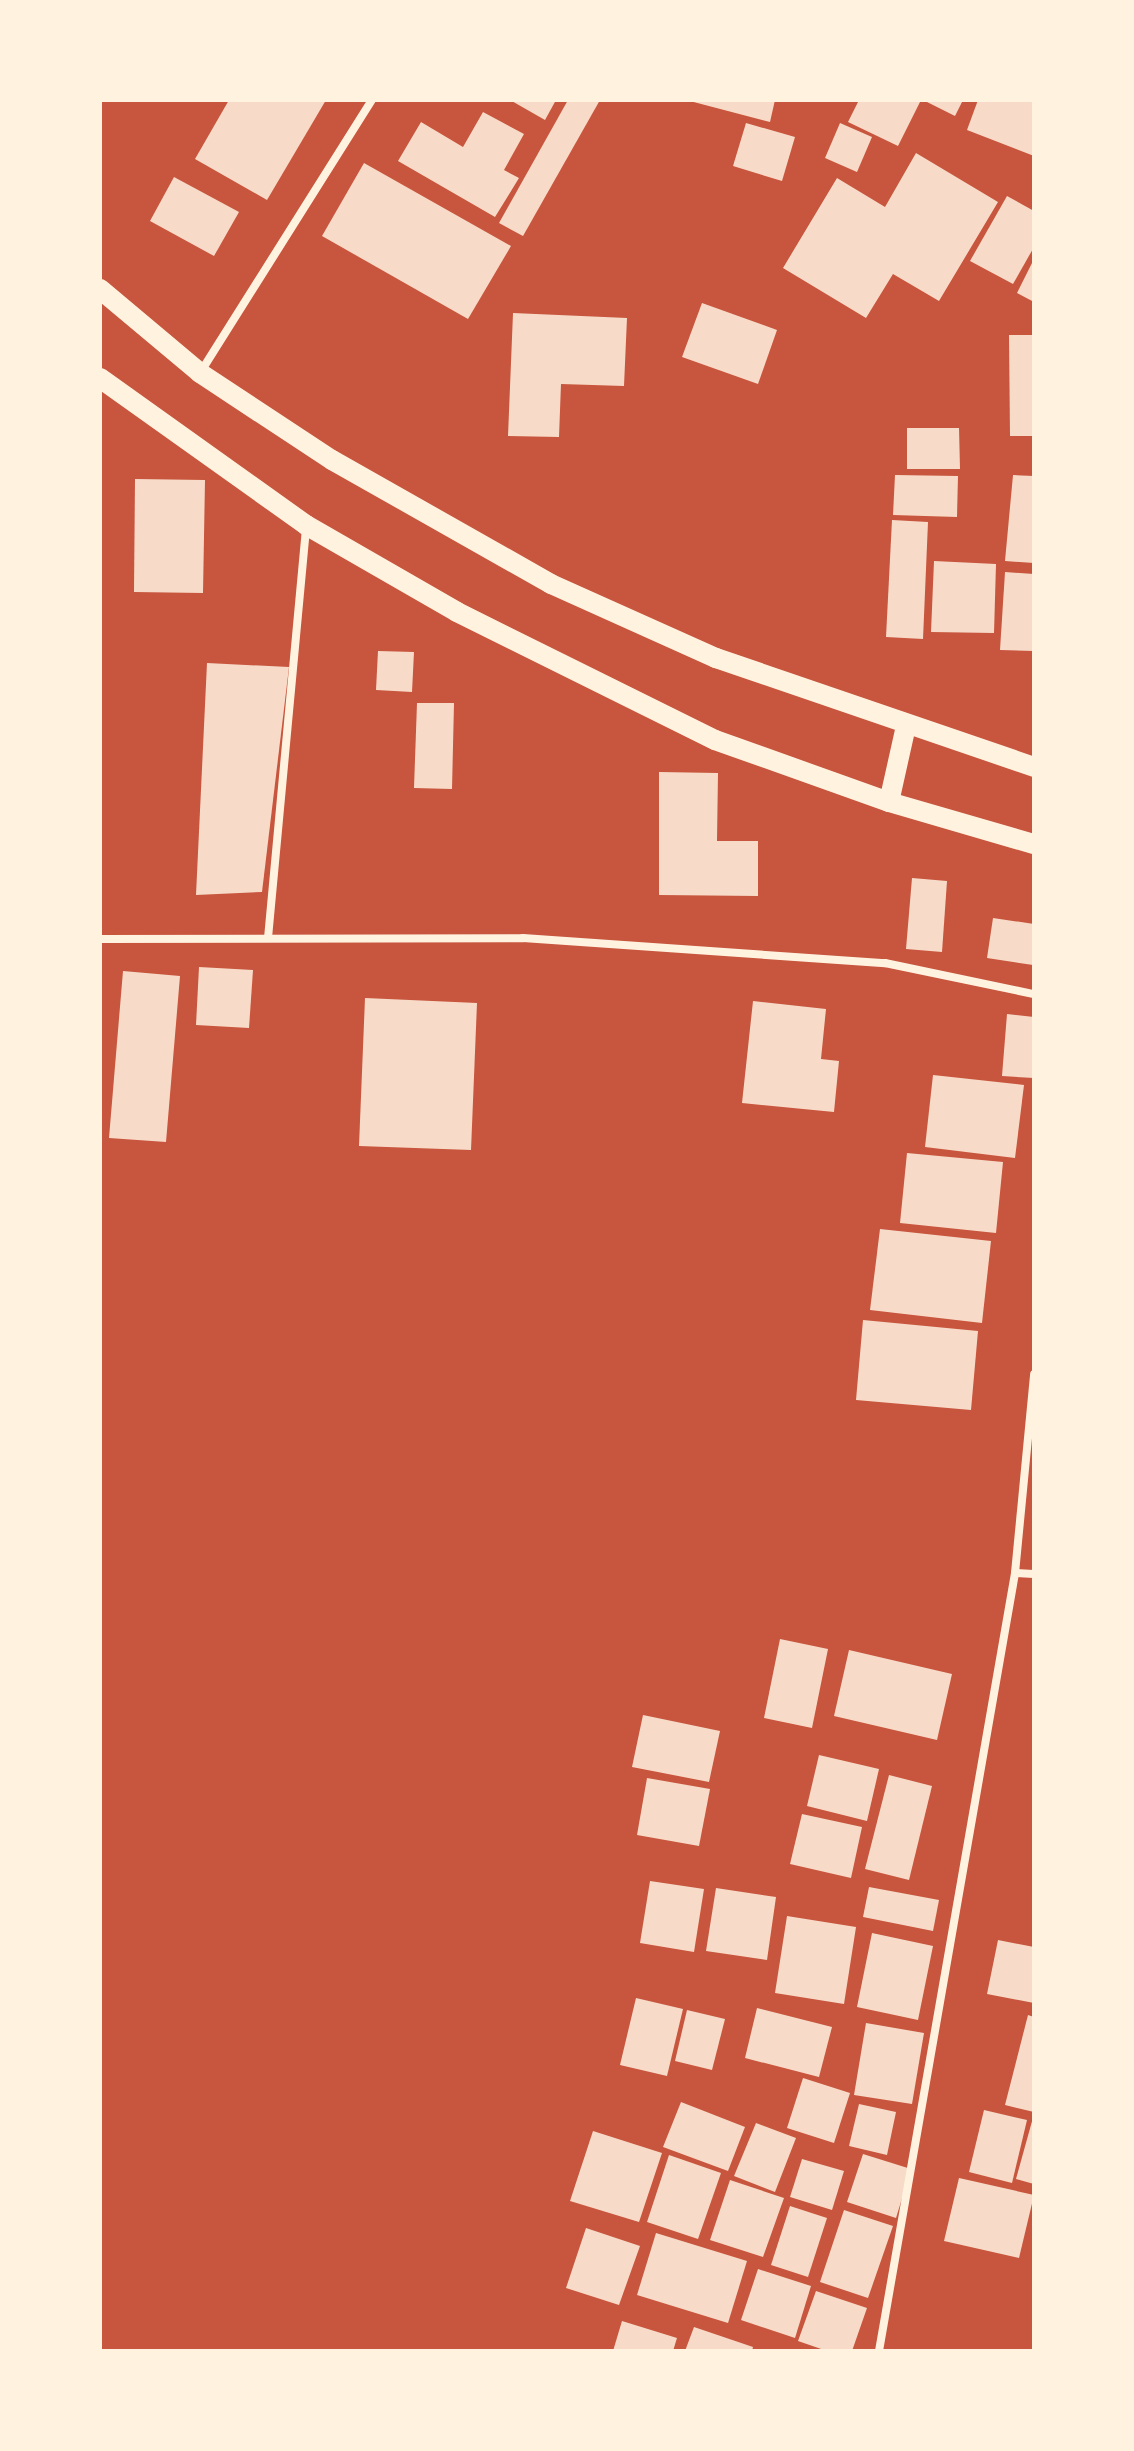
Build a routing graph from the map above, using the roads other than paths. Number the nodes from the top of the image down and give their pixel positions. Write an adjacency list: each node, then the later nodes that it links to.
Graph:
1 (372, 100): 3 (street)
2 (100, 289): 3 (main road)
3 (200, 373): 6 (main road)
4 (100, 378): 5 (main road)
5 (306, 525): 8 (main road); 10 (street)
6 (906, 726): 7 (main road); 8 (main road)
7 (1034, 767)
8 (889, 802): 9 (main road)
9 (1034, 844)
10 (268, 938): 11 (street); 12 (street)
11 (100, 939)
12 (1034, 994)
13 (1034, 1374): 14 (street)
14 (1015, 1573): 15 (street); 16 (street)
15 (1034, 1574)
16 (879, 2351)

